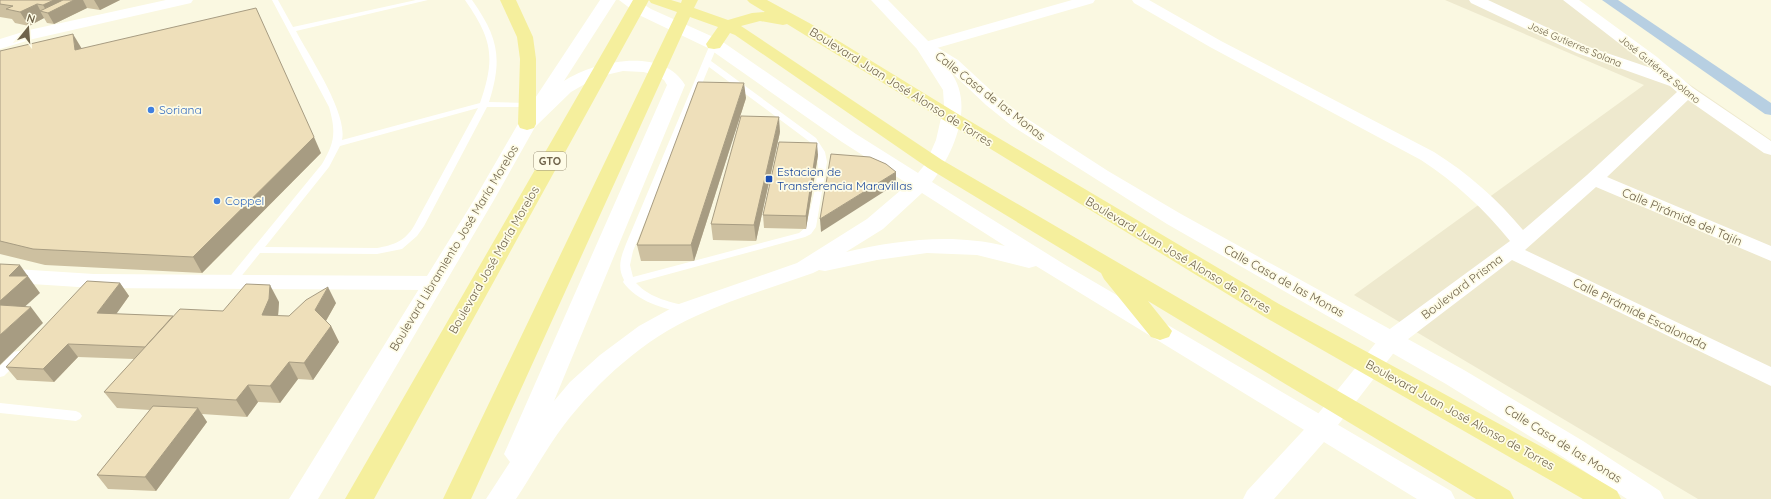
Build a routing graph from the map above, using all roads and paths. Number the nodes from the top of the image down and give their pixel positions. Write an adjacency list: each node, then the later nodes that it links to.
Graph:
1 (186, 0): 21 (street)
2 (275, 0): 20 (lane)
3 (425, 0): 20 (lane)
4 (468, 0): 27 (lane)
5 (508, 0): 28 (main road)
6 (608, 0): 28 (street, Boulevard Libramiento José María Morelos)
7 (627, 0): 22 (street)
8 (641, 0): 58 (main road, Boulevard José María Morelos / GTO)
9 (656, 0): 19 (main road)
10 (690, 0): 59 (main road)
11 (755, 0): 25 (main road, Boulevard Juan José Alonso de Torres)
12 (879, 0): 23 (street)
13 (1088, 0): 23 (street)
14 (1139, 0): 35 (street)
15 (1476, 0): 18 (street, José Gutierres Solana)
16 (1514, 0): 18 (street)
17 (1570, 0): 26 (street, José Gutiérrez Solano)
18 (1496, 9): 26 (street, José Gutierres Solana)
19 (729, 26): 22 (main road); 25 (main road); 32 (main road)
20 (291, 30): 30 (lane)
21 (0, 44)
22 (714, 44): 24 (lane); 34 (street)
23 (924, 47): 29 (street); 47 (street, Calle Casa de las Monas)
24 (706, 61): 43 (lane); 43 (lane)
25 (878, 74): 29 (main road, Boulevard Juan José Alonso de Torres)
26 (1681, 88): 31 (street, José Gutiérrez Solano); 33 (street, Boulevard Prisma)
27 (485, 104): 28 (lane); 30 (lane); 36 (lane)
28 (526, 115): 44 (street, Boulevard Libramiento José María Morelos); 60 (street)
29 (951, 118): 32 (street); 49 (main road, Boulevard Juan José Alonso de Torres)
30 (339, 144): 36 (lane)
31 (1771, 149)
32 (935, 164): 34 (street); 38 (main road)
33 (1594, 179): 35 (street, Boulevard Prisma); 37 (street, Calle Pirámide del Tajín)
34 (920, 184): 39 (street); 40 (street)
35 (1516, 247): 47 (street, Boulevard Prisma); 51 (street, Calle Pirámide Escalonada)
36 (256, 250): 42 (lane)
37 (1771, 254)
38 (1101, 261): 46 (main road); 52 (main road)
39 (805, 268): 40 (street); 45 (street)
40 (1059, 271): 46 (street)
41 (0, 275): 42 (street)
42 (231, 282): 44 (street)
43 (628, 282): 45 (lane)
44 (434, 283): 57 (street, Boulevard Libramiento José María Morelos)
45 (687, 310): 60 (street)
46 (1160, 331): 55 (street)
47 (1391, 340): 49 (street, Boulevard Prisma); 56 (street, Calle Casa de las Monas)
48 (26, 347): 50 (lane)
49 (1370, 365): 52 (street, Boulevard Prisma); 64 (main road, Boulevard Juan José Alonso de Torres)
50 (0, 373)
51 (1771, 377)
52 (1340, 403): 55 (street, Boulevard Prisma); 63 (main road)
53 (0, 408): 54 (lane)
54 (76, 416)
55 (1322, 427): 61 (street, Boulevard Prisma); 62 (street)
56 (1649, 498)
57 (303, 499)
58 (359, 499)
59 (457, 499)
60 (499, 499)
61 (1256, 499)
62 (1440, 499)
63 (1500, 499)
64 (1607, 499)

